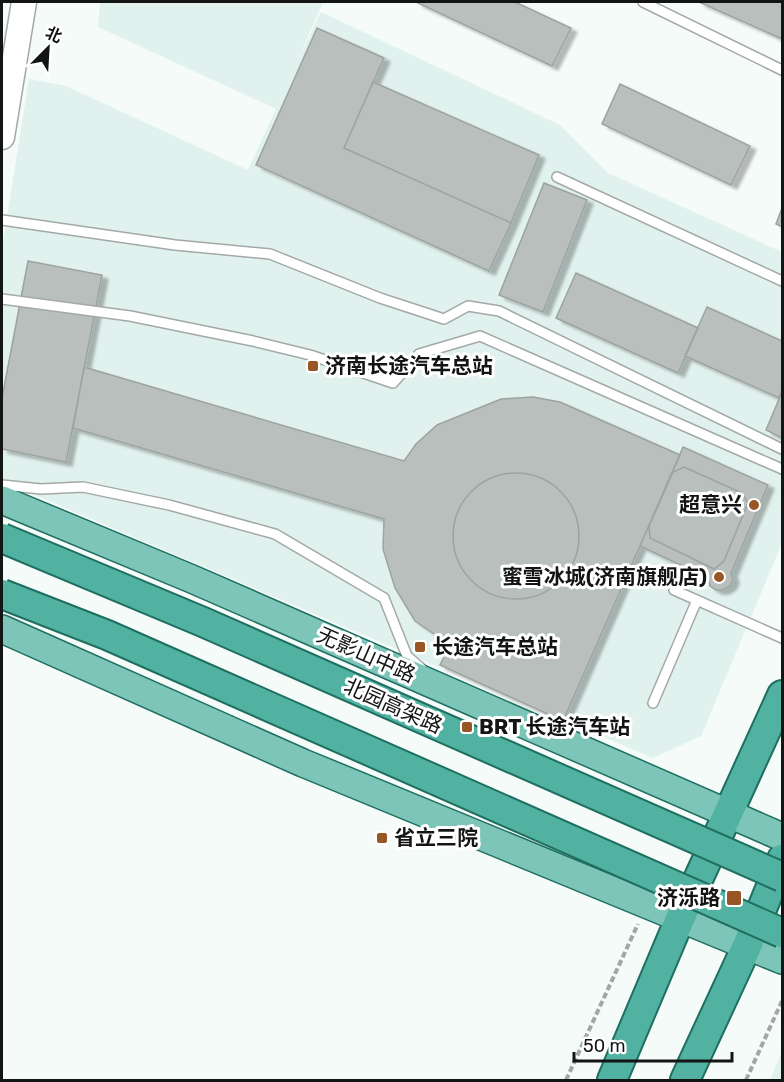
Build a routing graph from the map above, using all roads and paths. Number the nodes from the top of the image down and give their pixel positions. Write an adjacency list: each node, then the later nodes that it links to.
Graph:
1 (24, 2): 4 (main road)
2 (643, 2): 3 (lane)
3 (783, 70)
4 (2, 137)
5 (557, 177): 7 (lane)
6 (2, 220): 9 (lane)
7 (783, 281)
8 (2, 299): 10 (lane)
9 (783, 449)
10 (783, 469)
11 (2, 485): 19 (lane)
12 (2, 500): 19 (main road, 无影山中路)
13 (2, 538): 25 (highway, 北园高架路, bridge)
14 (674, 590): 16 (lane)
15 (2, 594): 28 (highway, bridge)
16 (697, 600): 18 (lane); 21 (lane)
17 (2, 629): 26 (main road)
18 (783, 638)
19 (447, 690): 22 (main road, 无影山中路)
20 (783, 695): 22 (highway)
21 (653, 703)
22 (730, 814): 23 (main road, 无影山中路); 27 (highway)
23 (783, 837)
24 (783, 859): 29 (highway)
25 (783, 878)
26 (648, 904): 27 (main road); 32 (path)
27 (680, 920): 29 (main road); 33 (highway)
28 (783, 933)
29 (747, 945): 30 (main road); 34 (highway)
30 (783, 960)
31 (783, 1001): 35 (path)
32 (566, 1080)
33 (612, 1080)
34 (685, 1080)
35 (746, 1080)

